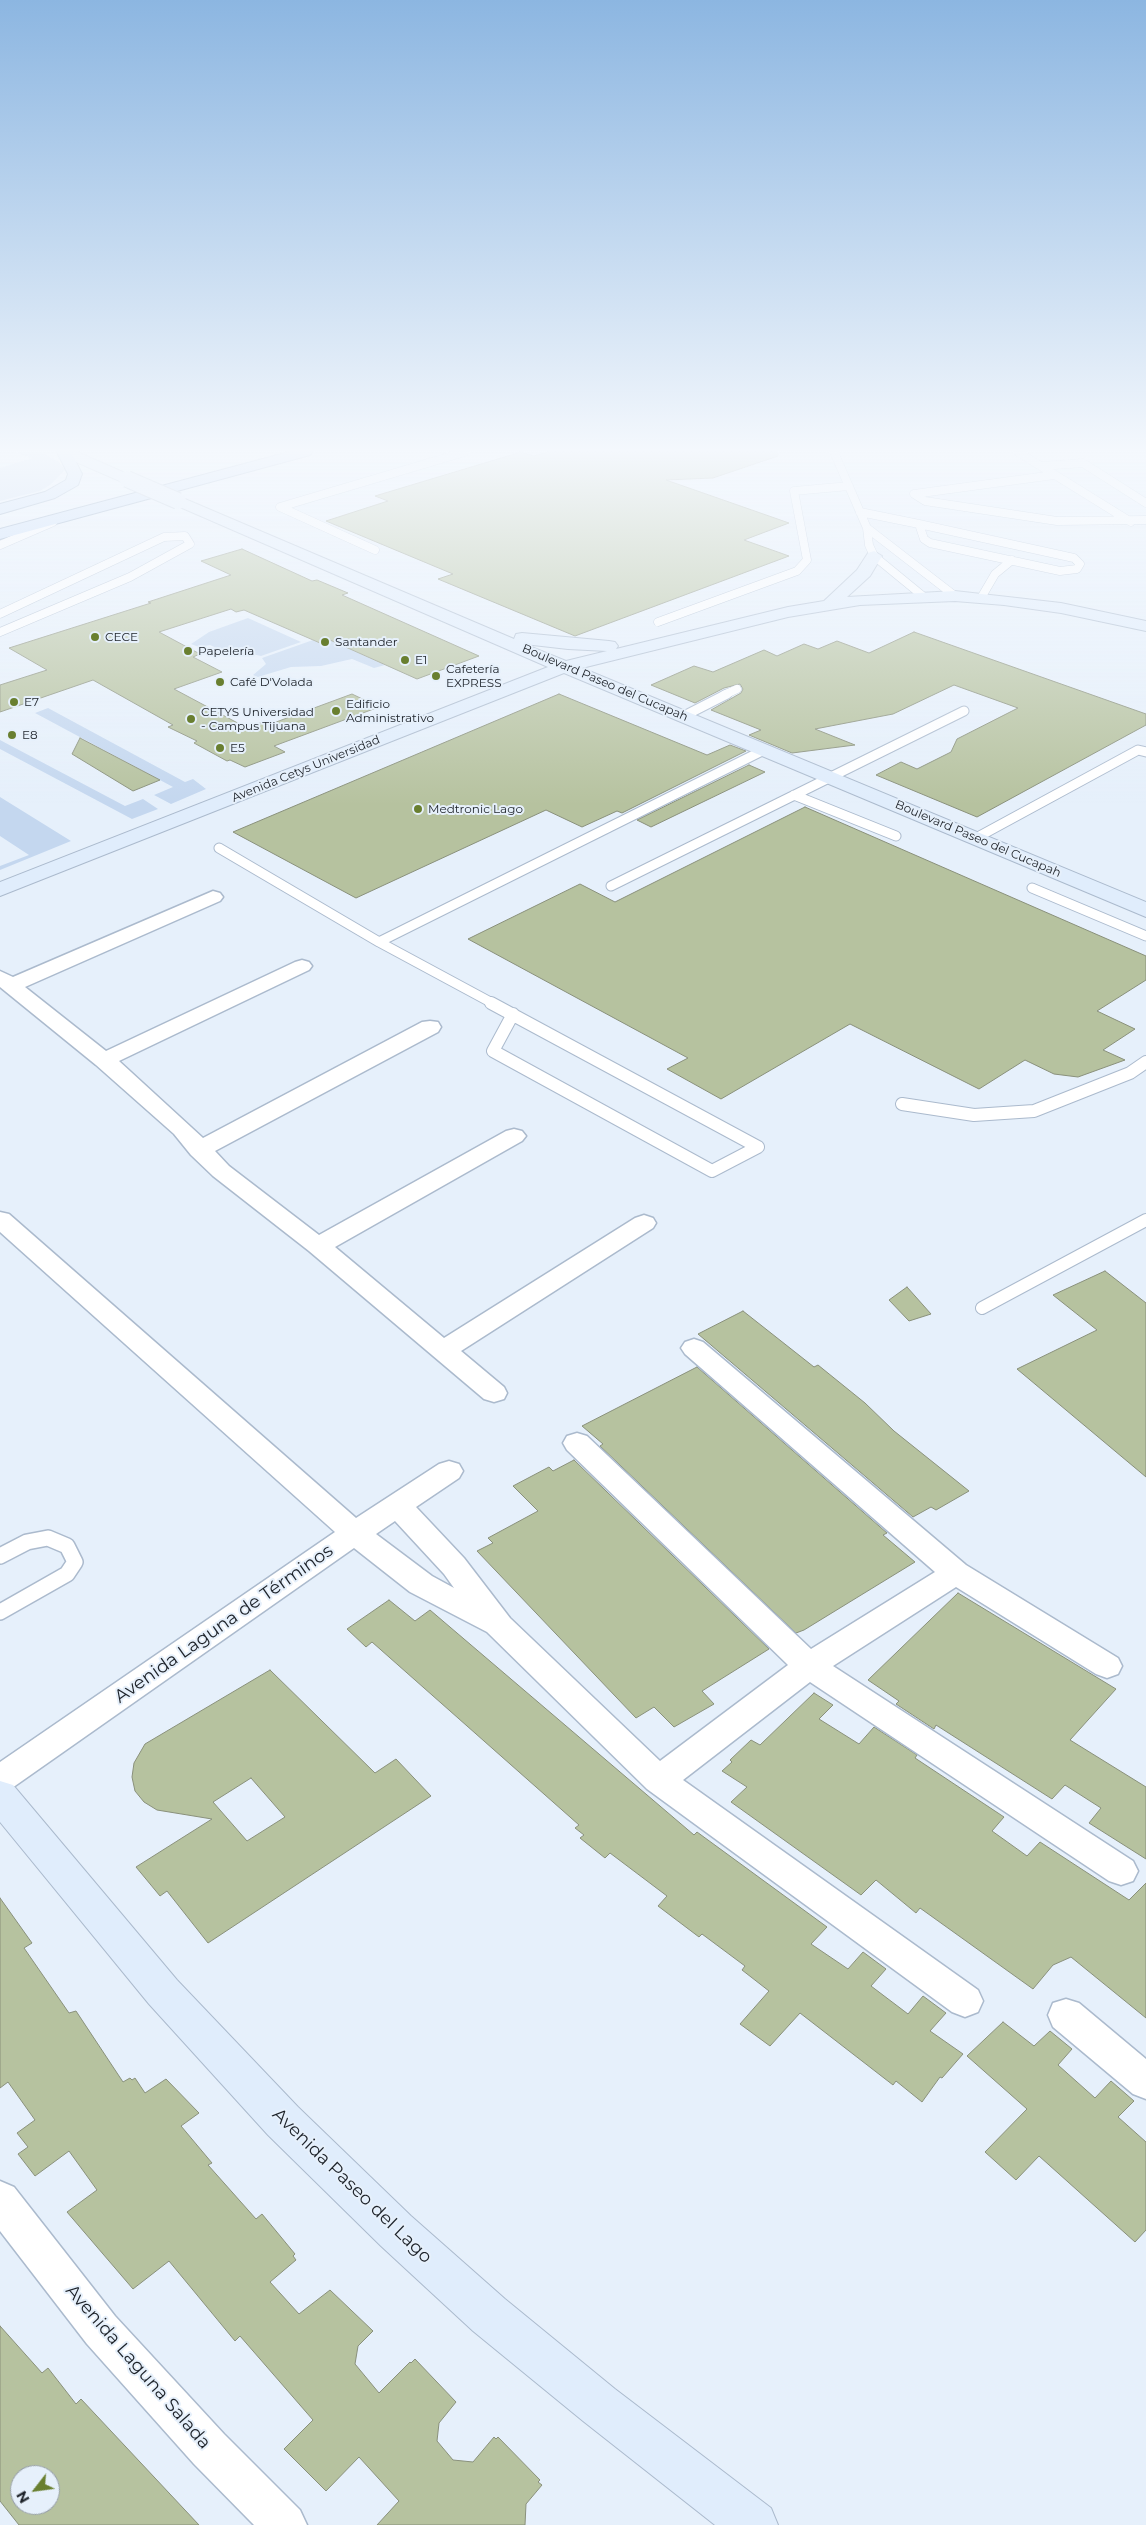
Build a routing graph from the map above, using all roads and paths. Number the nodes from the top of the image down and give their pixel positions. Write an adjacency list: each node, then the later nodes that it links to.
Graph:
1 (94, 570): 13 (lane)
2 (139, 570): 16 (lane)
3 (340, 570): 17 (main road, Boulevard Paseo del Cucapah, bridge)
4 (798, 570): 14 (lane)
5 (866, 570): 12 (main road)
6 (891, 570): 10 (lane)
7 (921, 570): 9 (lane)
8 (1000, 570): 11 (lane)
9 (955, 596): 10 (main road, Avenida Cetys Universidad); 11 (main road, Avenida Cetys Universidad)
10 (924, 597): 12 (main road, Avenida Cetys Universidad)
11 (981, 598): 15 (main road, Avenida Cetys Universidad)
12 (830, 604): 18 (main road, Avenida Cetys Universidad)
13 (0, 614)
14 (658, 622)
15 (1146, 626)
16 (0, 632)
17 (494, 635): 19 (main road); 20 (main road, Boulevard Paseo del Cucapah)
18 (673, 640): 19 (main road, Avenida Cetys Universidad); 22 (main road)
19 (653, 645): 20 (main road, Avenida Cetys Universidad)
20 (564, 667): 22 (main road, Boulevard Paseo del Cucapah); 35 (main road, Avenida Cetys Universidad)
21 (737, 689): 24 (lane)
22 (635, 696): 24 (main road, Boulevard Paseo del Cucapah)
23 (964, 711): 28 (lane)
24 (684, 716): 26 (main road, Boulevard Paseo del Cucapah)
25 (1146, 744): 27 (lane)
26 (764, 750): 28 (main road, Boulevard Paseo del Cucapah); 39 (lane)
27 (1142, 751): 31 (lane)
28 (829, 777): 29 (lane); 31 (main road, Boulevard Paseo del Cucapah)
29 (794, 795): 30 (lane); 33 (lane)
30 (896, 836)
31 (976, 838): 37 (main road, Boulevard Paseo del Cucapah)
32 (219, 848): 39 (lane)
33 (611, 886)
34 (1032, 888): 38 (lane)
35 (0, 890)
36 (213, 897): 41 (street)
37 (1146, 910)
38 (1146, 936)
39 (379, 942): 42 (lane)
40 (302, 966): 44 (street)
41 (5, 981): 44 (street)
42 (513, 1014): 42 (lane)
43 (430, 1027): 48 (street)
44 (104, 1060): 48 (street)
45 (1146, 1062): 46 (lane)
46 (902, 1104)
47 (514, 1136): 52 (street)
48 (199, 1150): 52 (street)
49 (0, 1219): 60 (street)
50 (1146, 1220): 53 (lane)
51 (644, 1223): 55 (street)
52 (318, 1246): 55 (street)
53 (982, 1308)
54 (694, 1348): 62 (street)
55 (444, 1350): 56 (street)
56 (494, 1393)
57 (577, 1442): 65 (street)
58 (450, 1471): 59 (street, Avenida Laguna de Términos)
59 (396, 1505): 60 (street, Avenida Laguna de Términos); 64 (street)
60 (355, 1534): 64 (street); 67 (street, Avenida Laguna de Términos)
61 (0, 1556): 63 (lane)
62 (956, 1574): 65 (street); 66 (street)
63 (0, 1612)
64 (499, 1626): 68 (street)
65 (809, 1666): 68 (street); 70 (street)
66 (1107, 1666)
67 (0, 1779)
68 (659, 1780): 71 (street)
69 (0, 1796): 76 (main road, Avenida Paseo del Lago)
70 (1121, 1871)
71 (965, 2001)
72 (1066, 2015): 73 (street)
73 (1146, 2082)
74 (0, 2200): 75 (street, Avenida Laguna Salada)
75 (285, 2525)
76 (754, 2525)

